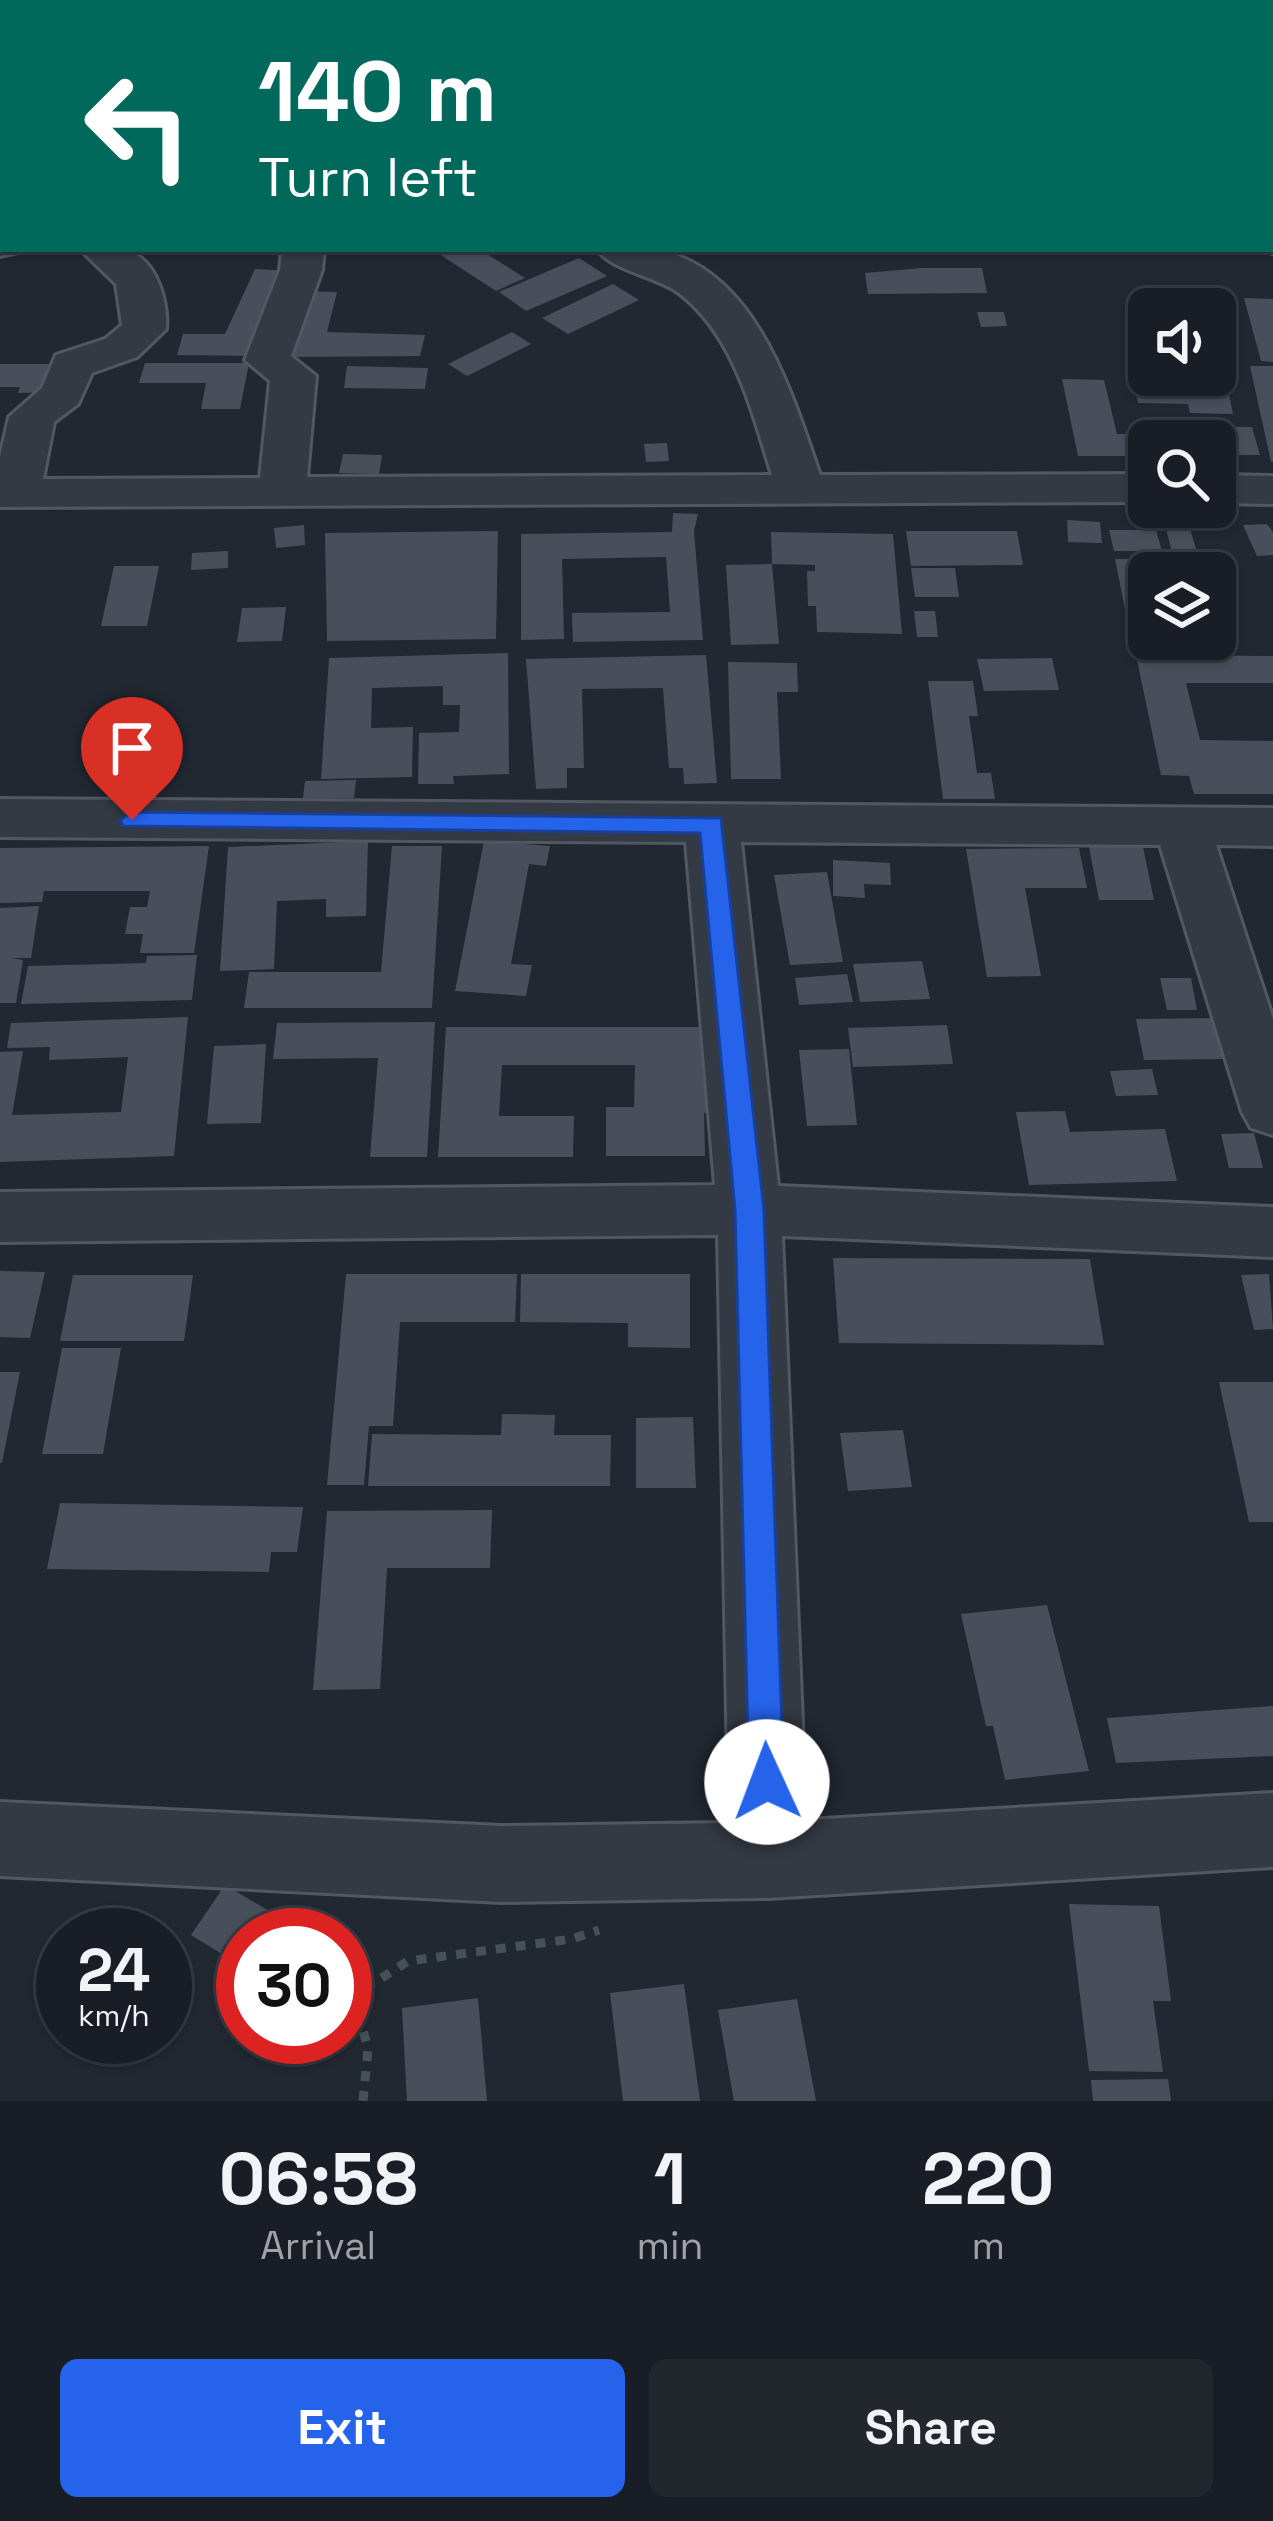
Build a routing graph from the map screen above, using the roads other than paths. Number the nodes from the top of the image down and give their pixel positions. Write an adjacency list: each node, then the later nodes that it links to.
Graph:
1 (105, 252): 9 (street)
2 (303, 252): 8 (street)
3 (626, 252): 4 (street)
4 (800, 487): 5 (street); 8 (street)
5 (1128, 488)
6 (1236, 489): 7 (street)
7 (1273, 490)
8 (282, 492): 9 (street)
9 (8, 493)
10 (0, 818): 11 (street)
11 (712, 824): 12 (street); 15 (street)
12 (1182, 826): 13 (street); 14 (street)
13 (1273, 827)
14 (1273, 1112)
15 (749, 1210): 16 (street); 17 (street); 20 (street)
16 (0, 1216)
17 (1273, 1232)
18 (1273, 1830): 20 (street)
19 (0, 1839): 20 (street)
20 (769, 1860)

